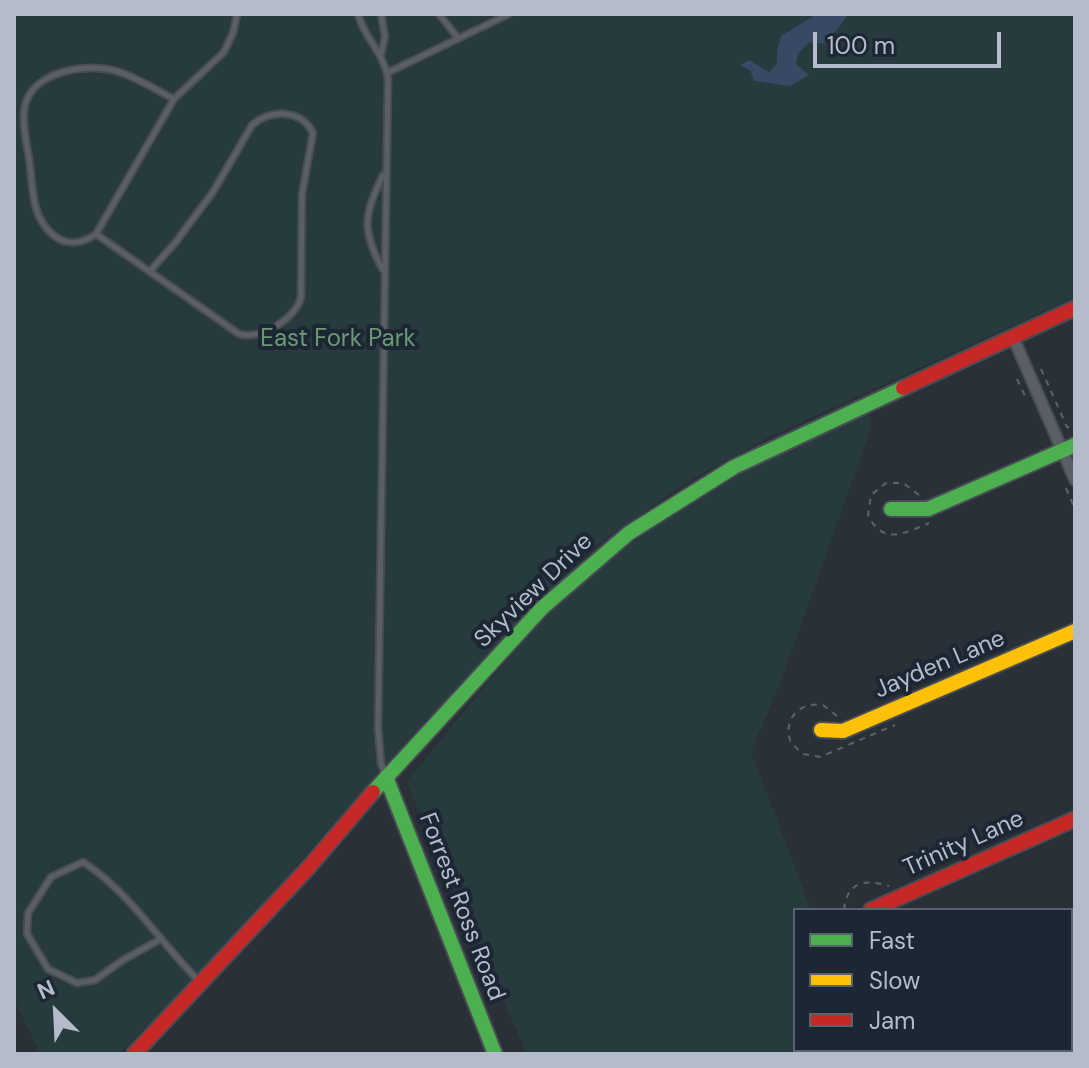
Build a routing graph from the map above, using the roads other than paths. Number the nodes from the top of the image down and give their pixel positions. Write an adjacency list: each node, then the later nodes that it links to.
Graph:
1 (237, 14): 9 (lane)
2 (358, 14): 7 (lane)
3 (381, 14): 7 (lane)
4 (439, 14): 6 (lane)
5 (509, 14): 6 (lane)
6 (458, 38): 8 (lane)
7 (381, 54): 8 (lane)
8 (387, 73): 10 (lane)
9 (174, 99): 11 (lane); 11 (lane)
10 (385, 170): 13 (lane); 13 (lane)
11 (96, 234): 12 (lane)
12 (151, 270): 12 (lane)
13 (385, 273): 21 (lane)
14 (1075, 308): 15 (street, Skyview Drive)
15 (1013, 337): 16 (street); 21 (street, Skyview Drive)
16 (1068, 447): 17 (street); 18 (street)
17 (1075, 480)
18 (891, 509)
19 (1075, 631): 20 (street, Jayden Lane)
20 (821, 730)
21 (386, 777): 25 (street, Skyview Drive); 27 (street, Forrest Ross Road)
22 (1075, 819): 23 (street, Trinity Lane)
23 (875, 908)
24 (159, 940): 24 (lane); 25 (lane)
25 (201, 983): 26 (street, Skyview Drive)
26 (134, 1054)
27 (495, 1054)

